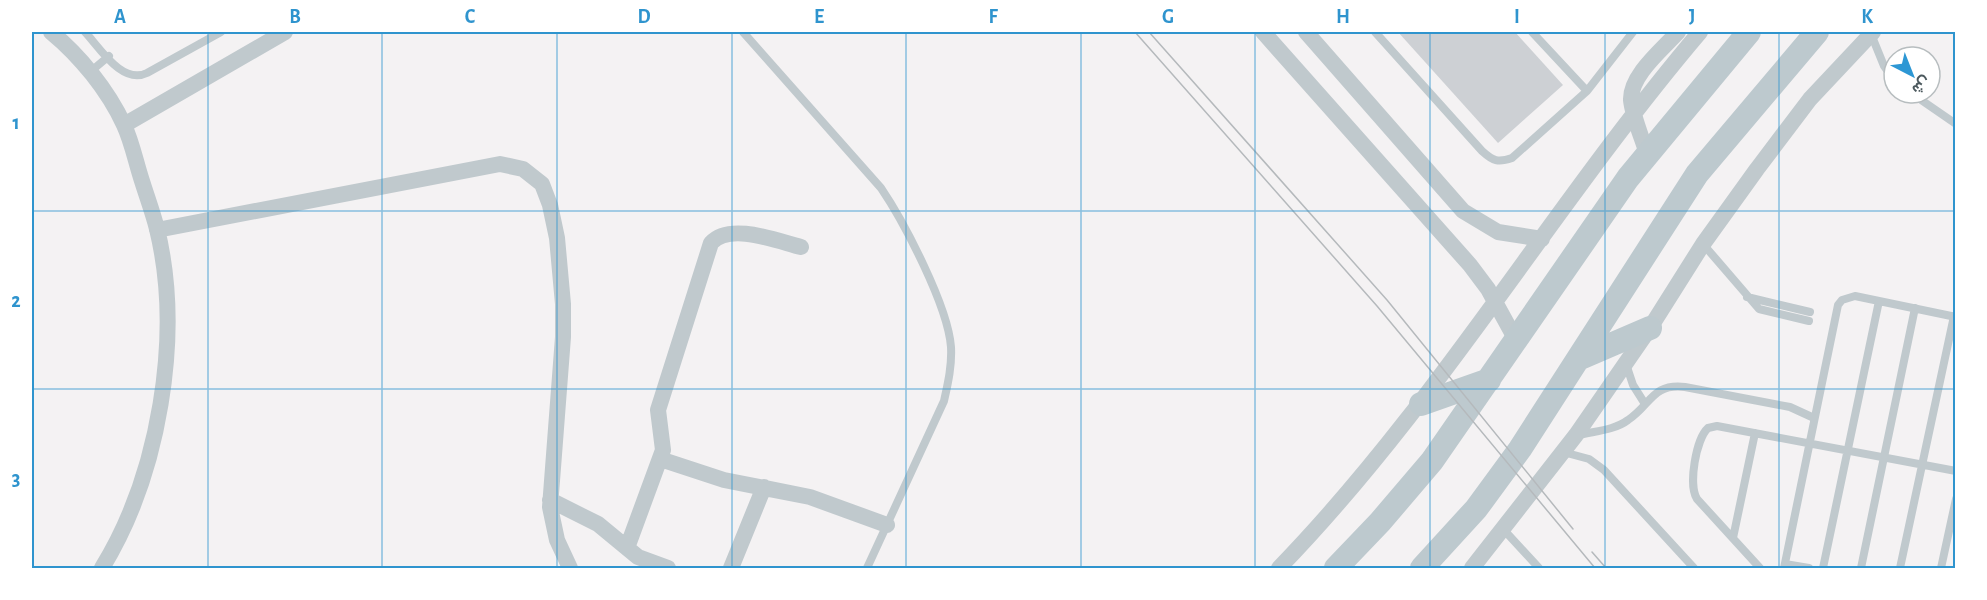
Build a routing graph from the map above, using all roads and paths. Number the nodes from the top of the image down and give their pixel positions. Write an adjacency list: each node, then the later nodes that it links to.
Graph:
1 (51, 32): 18 (street)
2 (85, 32): 16 (lane)
3 (221, 32): 16 (lane)
4 (285, 32): 23 (street)
5 (743, 32): 54 (lane)
6 (1263, 32): 30 (street)
7 (1306, 32): 26 (street)
8 (1375, 32): 19 (lane)
9 (1532, 32): 19 (lane)
10 (1633, 32): 19 (lane)
11 (1678, 32): 21 (street)
12 (1700, 32): 21 (street)
13 (1749, 32): 24 (main road)
14 (1817, 32): 36 (main road)
15 (1872, 33): 17 (lane); 27 (street)
16 (109, 57): 18 (lane)
17 (1882, 60)
18 (90, 72): 23 (street)
19 (1587, 91)
20 (1928, 105): 22 (lane)
21 (1634, 112): 24 (street); 26 (street)
22 (1956, 124)
23 (124, 125): 25 (street)
24 (1647, 154): 35 (main road)
25 (157, 230): 53 (street); 60 (street)
26 (1542, 239): 30 (street)
27 (1703, 244): 33 (lane); 34 (street)
28 (801, 247): 48 (street)
29 (1879, 301): 31 (lane); 41 (lane); 45 (lane)
30 (1496, 302): 35 (street); 39 (street)
31 (1915, 308): 32 (lane); 47 (lane)
32 (1955, 316): 49 (lane)
33 (1809, 317)
34 (1650, 328): 36 (main road); 37 (street)
35 (1517, 342): 38 (main road)
36 (1578, 359): 67 (main road)
37 (1626, 364): 40 (lane); 43 (street)
38 (1489, 380): 39 (main road); 66 (main road)
39 (1420, 404): 65 (street)
40 (1645, 404): 41 (lane); 43 (lane)
41 (1814, 418): 44 (lane)
42 (1755, 433): 44 (lane); 56 (lane); 56 (lane)
43 (1576, 435): 46 (street)
44 (1809, 444): 45 (lane); 58 (lane)
45 (1847, 451): 47 (lane); 73 (lane)
46 (1563, 452): 55 (street); 71 (lane)
47 (1884, 457): 49 (lane); 74 (lane)
48 (660, 459): 51 (street); 57 (street)
49 (1922, 465): 50 (lane); 75 (lane)
50 (1956, 471)
51 (764, 487): 54 (street); 63 (street)
52 (1956, 499): 76 (lane)
53 (550, 500): 57 (street); 61 (street)
54 (887, 525): 64 (lane)
55 (1504, 530): 68 (street); 69 (street); 70 (lane)
56 (1733, 538): 59 (lane)
57 (627, 548): 62 (street)
58 (1785, 566): 72 (lane)
59 (1756, 567)
60 (102, 568)
61 (570, 568)
62 (668, 568)
63 (731, 568)
64 (867, 568)
65 (1279, 568)
66 (1336, 568)
67 (1422, 568)
68 (1472, 568)
69 (1486, 568)
70 (1539, 568)
71 (1694, 568)
72 (1809, 568)
73 (1823, 568)
74 (1861, 568)
75 (1900, 568)
76 (1941, 568)

